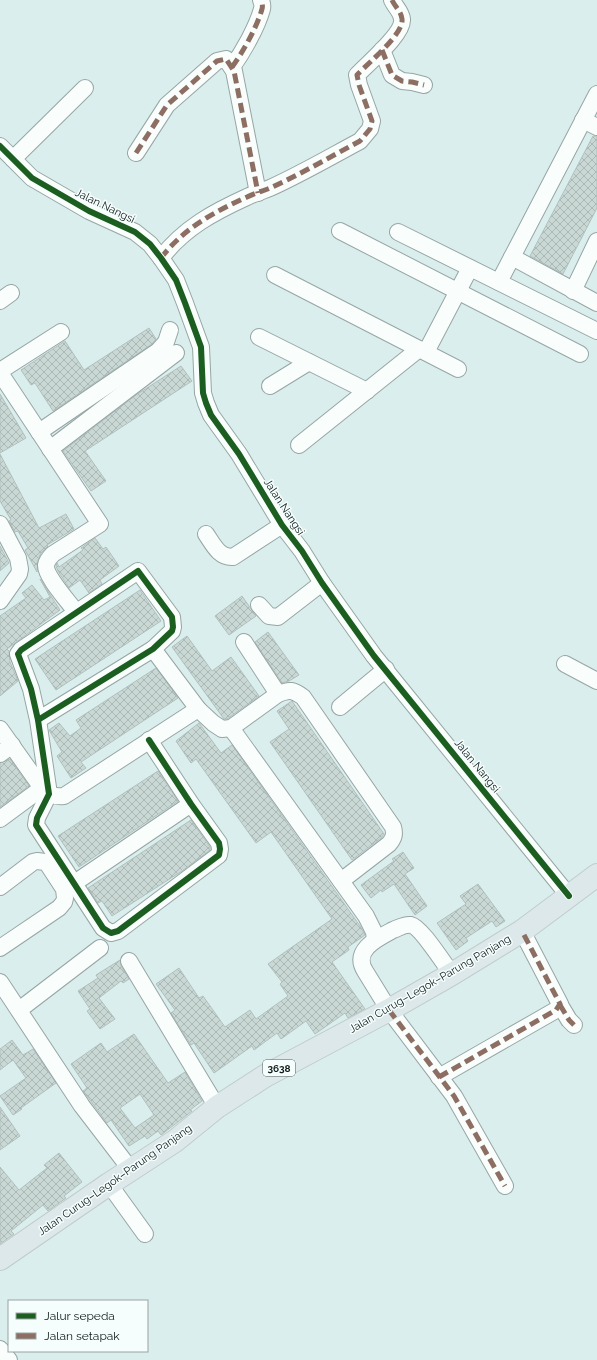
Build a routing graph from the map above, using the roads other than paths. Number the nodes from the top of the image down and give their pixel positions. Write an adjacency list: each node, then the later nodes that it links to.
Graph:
1 (262, 0): 4 (street)
2 (392, 0): 3 (street)
3 (382, 50): 5 (street); 12 (street)
4 (232, 67): 10 (street); 12 (street)
5 (424, 85)
6 (85, 88): 11 (street)
7 (597, 94): 8 (street)
8 (590, 124): 16 (street)
9 (0, 146): 11 (street, Jalan Nangsi)
10 (136, 153)
11 (13, 159): 17 (street, Jalan Nangsi)
12 (258, 192): 17 (street)
13 (340, 232): 21 (street)
14 (398, 232): 18 (street)
15 (597, 242): 22 (street)
16 (512, 257): 20 (street); 22 (street)
17 (161, 258): 38 (street, Jalan Nangsi)
18 (470, 268): 20 (street); 21 (street)
19 (275, 275): 28 (street)
20 (499, 282): 25 (street)
21 (458, 291): 28 (street); 30 (street)
22 (573, 291): 23 (street)
23 (597, 303)
24 (170, 330): 36 (street)
25 (597, 331)
26 (61, 332): 33 (street)
27 (259, 337): 31 (street)
28 (422, 350): 32 (street); 35 (street)
29 (176, 352): 36 (street)
30 (580, 354)
31 (309, 362): 34 (street); 35 (street)
32 (458, 368)
33 (0, 372): 36 (street)
34 (270, 386)
35 (367, 390): 37 (street)
36 (44, 441): 44 (street)
37 (299, 445)
38 (282, 525): 40 (street); 41 (street, Jalan Nangsi)
39 (2, 531): 42 (street)
40 (206, 534)
41 (322, 583): 43 (street); 48 (street, Jalan Nangsi)
42 (0, 601)
43 (259, 605)
44 (76, 612): 46 (street); 53 (street)
45 (244, 642): 50 (street)
46 (153, 649): 52 (street); 53 (street)
47 (565, 664): 49 (street)
48 (386, 669): 51 (street); 65 (street, Jalan Nangsi)
49 (597, 681)
50 (278, 694): 54 (street); 62 (street)
51 (340, 707)
52 (198, 709): 54 (street); 56 (street)
53 (38, 720): 58 (street)
54 (231, 728): 62 (street)
55 (0, 729): 57 (street)
56 (149, 740): 58 (street); 59 (street)
57 (6, 750): 58 (street)
58 (46, 791): 60 (street); 63 (street)
59 (191, 804): 63 (street); 63 (street)
60 (0, 820)
61 (597, 875): 65 (main road, Jalan Curug–Legok–Parung Panjang / 3638)
62 (341, 881): 67 (street)
63 (73, 884)
64 (0, 887): 68 (street)
65 (569, 896): 66 (main road, Jalan Curug–Legok–Parung Panjang / 3638)
66 (522, 931): 71 (main road, Jalan Curug–Legok–Parung Panjang / 3638); 73 (street)
67 (375, 939): 71 (street); 75 (street)
68 (0, 948)
69 (100, 948): 74 (street)
70 (129, 961): 78 (street)
71 (452, 974): 75 (main road, Jalan Curug–Legok–Parung Panjang / 3638)
72 (0, 982): 74 (street)
73 (560, 1005): 76 (street); 77 (street)
74 (19, 1010): 79 (street)
75 (389, 1010): 77 (street); 78 (main road, Jalan Curug–Legok–Parung Panjang / 3638)
76 (574, 1025)
77 (439, 1077): 81 (street)
78 (217, 1107): 79 (main road, Jalan Curug–Legok–Parung Panjang / 3638)
79 (131, 1170): 80 (main road, Jalan Curug–Legok–Parung Panjang / 3638)
80 (109, 1184): 82 (street); 83 (main road, Jalan Curug–Legok–Parung Panjang / 3638)
81 (506, 1186)
82 (145, 1234)
83 (0, 1259)
84 (0, 1348): 85 (street)
85 (8, 1360)

